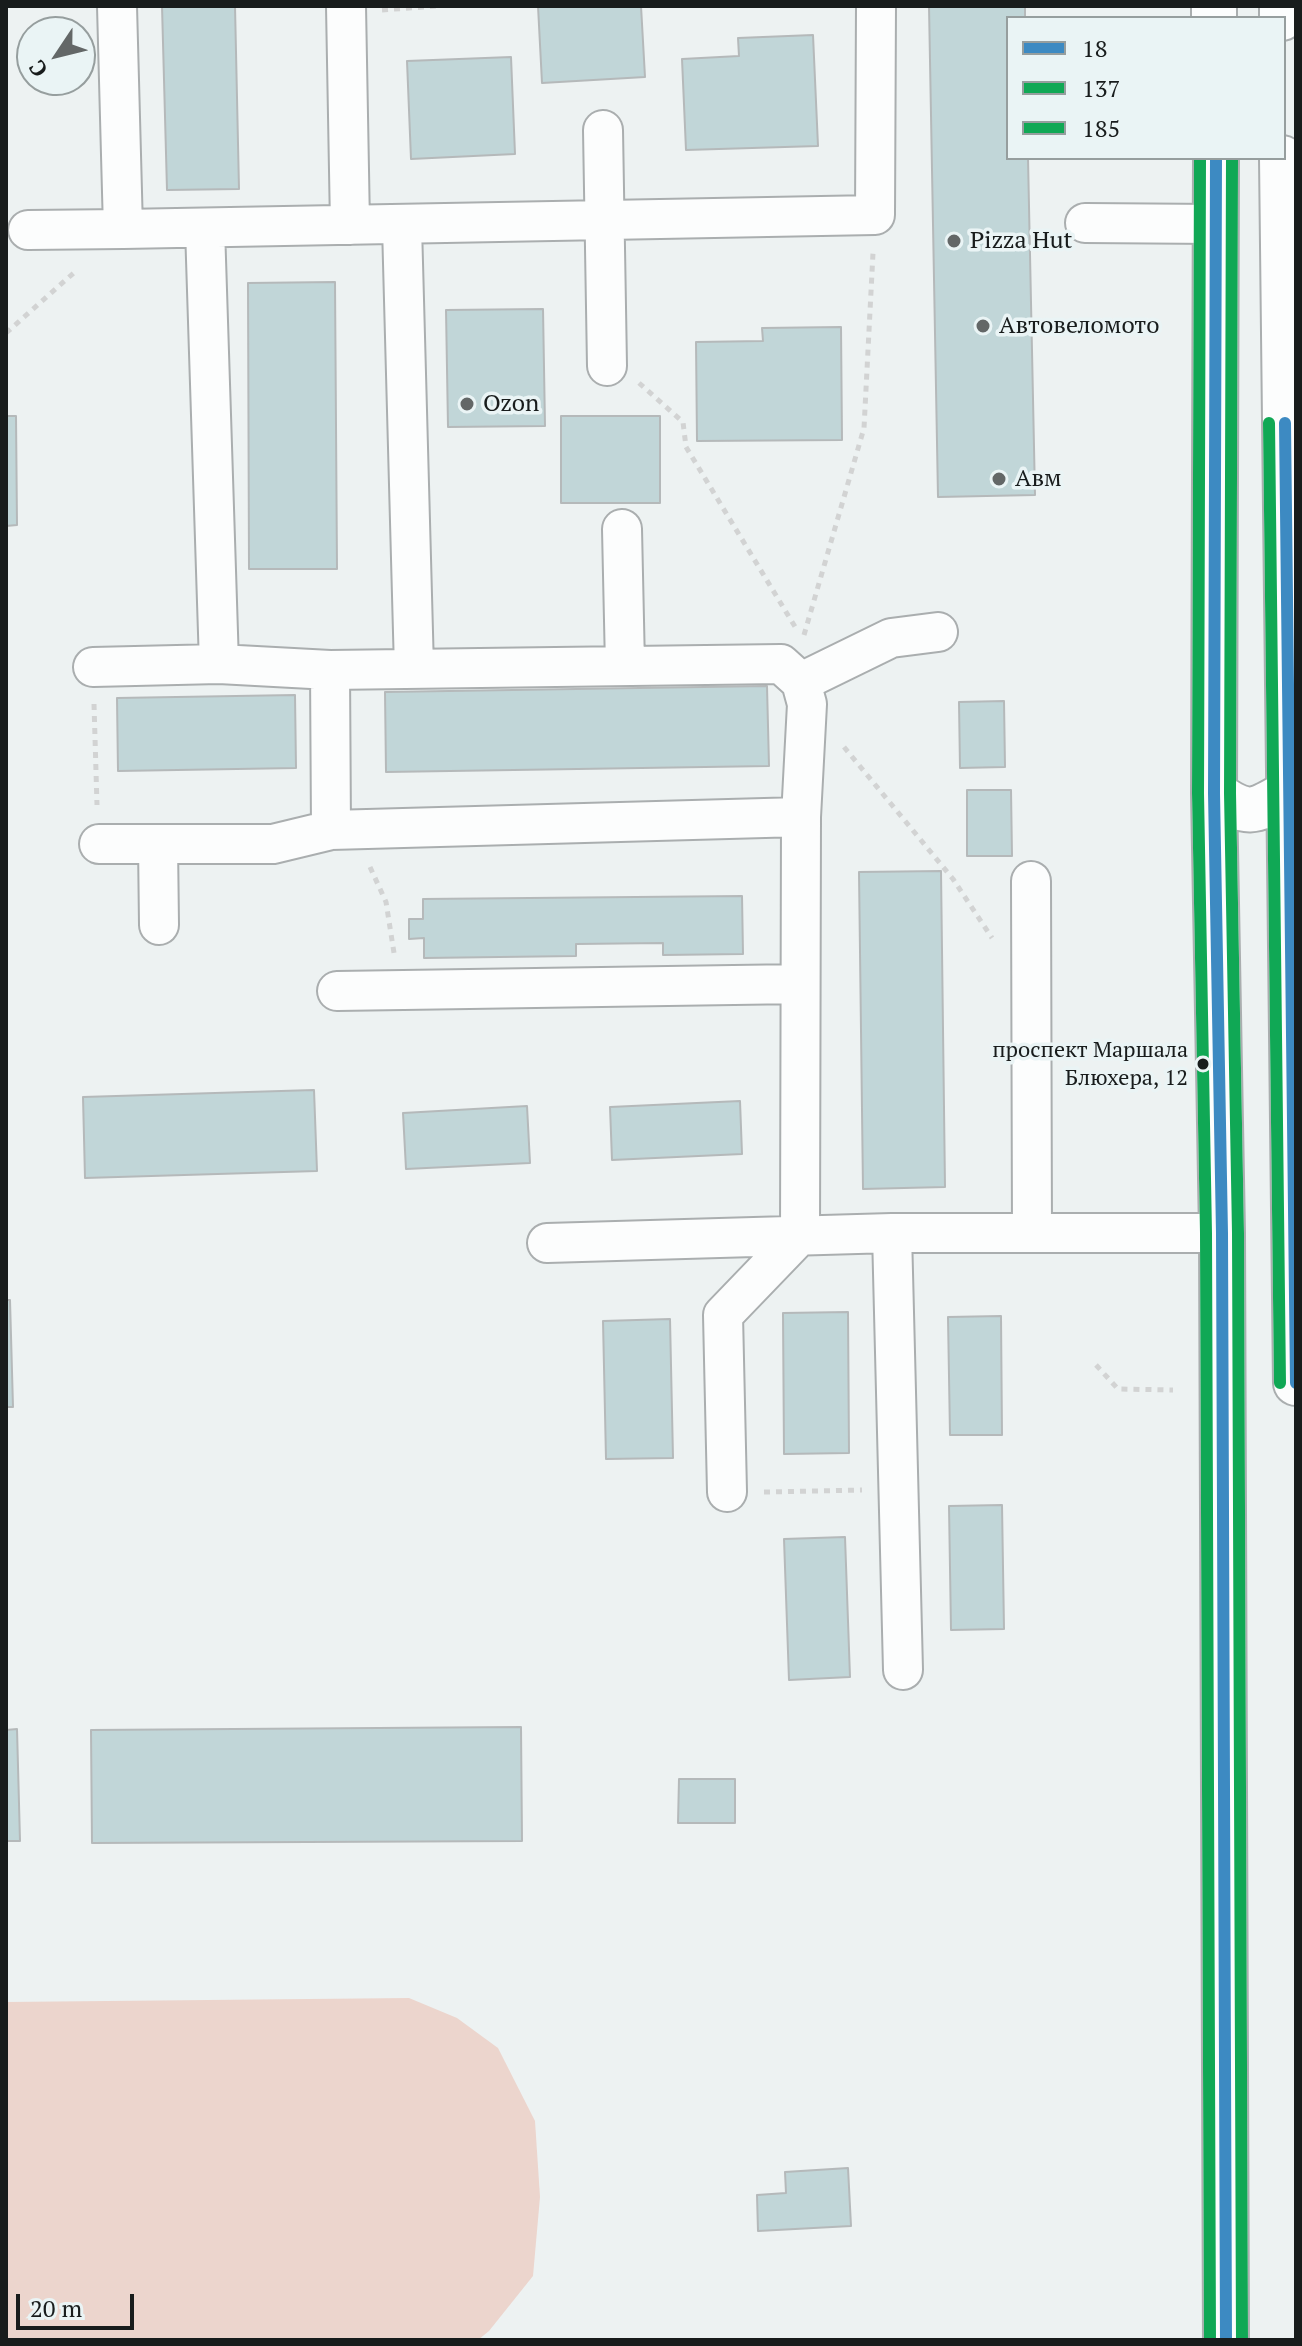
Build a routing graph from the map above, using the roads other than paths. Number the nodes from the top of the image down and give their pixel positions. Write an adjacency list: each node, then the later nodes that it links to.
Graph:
1 (117, 6): 14 (lane)
2 (876, 6): 8 (lane)
3 (346, 10): 11 (lane)
4 (603, 130): 8 (lane)
5 (1216, 160): 10 (main road)
6 (1282, 160): 7 (main road)
7 (1289, 215): 25 (main road)
8 (604, 220): 12 (lane); 16 (lane)
9 (1085, 223): 10 (lane)
10 (1216, 224): 26 (main road)
11 (350, 225): 12 (lane); 13 (lane)
12 (402, 226): 22 (lane)
13 (205, 228): 14 (lane); 19 (lane)
14 (123, 229): 15 (lane)
15 (28, 230)
16 (607, 366)
17 (622, 529): 20 (lane)
18 (938, 632): 24 (lane)
19 (219, 664): 21 (lane); 23 (lane)
20 (625, 666): 22 (lane); 24 (lane)
21 (93, 667)
22 (414, 669): 23 (lane)
23 (330, 670): 28 (lane)
24 (804, 693): 27 (lane)
25 (1289, 792): 26 (main road); 40 (main road)
26 (1214, 793): 37 (main road)
27 (801, 817): 28 (lane); 33 (lane)
28 (342, 830): 30 (lane)
29 (99, 844): 30 (lane)
30 (158, 844): 32 (lane)
31 (1031, 881): 35 (lane)
32 (159, 925)
33 (800, 984): 34 (lane); 38 (lane)
34 (337, 991)
35 (1032, 1232): 36 (lane); 37 (lane)
36 (892, 1233): 38 (lane); 42 (lane)
37 (1222, 1233): 43 (main road)
38 (800, 1235): 39 (lane); 41 (lane)
39 (547, 1243)
40 (1296, 1383)
41 (727, 1492)
42 (903, 1670)
43 (1226, 2340)

